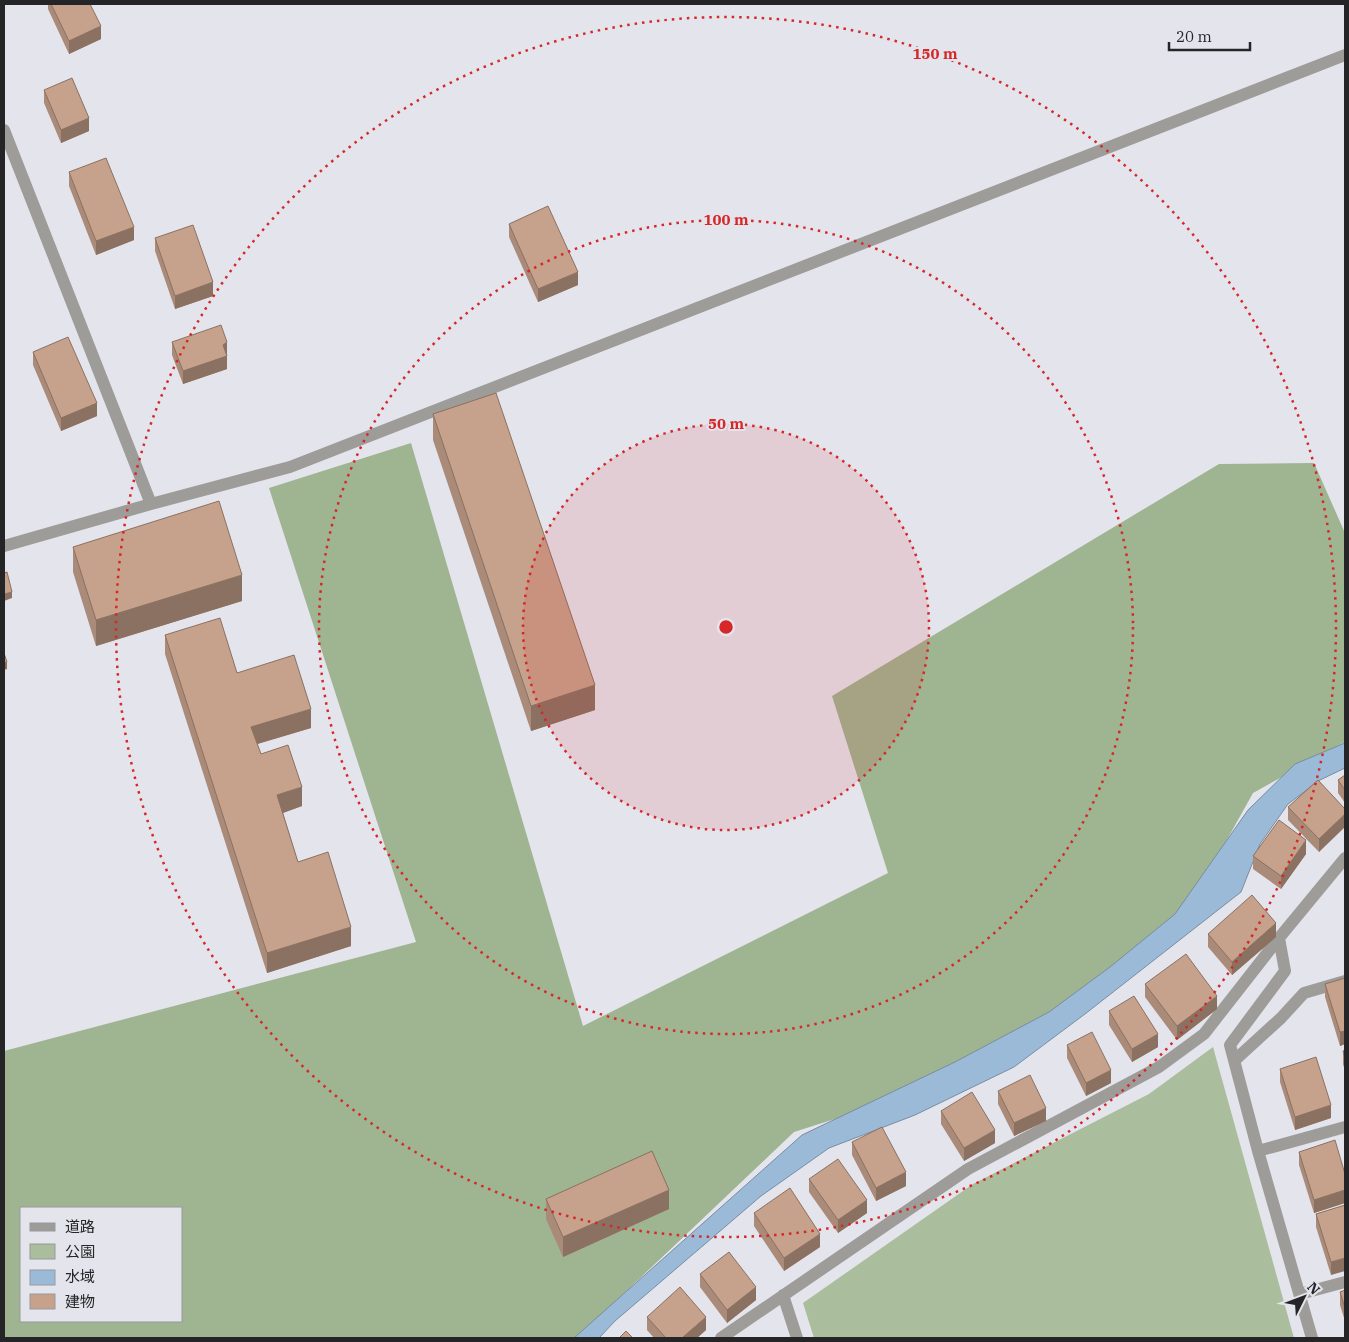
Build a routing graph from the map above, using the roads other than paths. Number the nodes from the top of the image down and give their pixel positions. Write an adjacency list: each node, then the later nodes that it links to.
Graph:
1 (1345, 55): 3 (street)
2 (4, 130): 3 (street)
3 (151, 504): 4 (street)
4 (4, 546)
5 (1345, 858): 6 (street)
6 (1279, 938): 8 (street); 13 (street)
7 (1345, 981): 8 (street)
8 (1235, 1060): 10 (street)
9 (1345, 1126): 10 (street)
10 (1258, 1150): 12 (street)
11 (1345, 1282): 12 (street)
12 (1300, 1294): 16 (street)
13 (784, 1295): 14 (street); 15 (street)
14 (721, 1338)
15 (797, 1338)
16 (1312, 1338)

